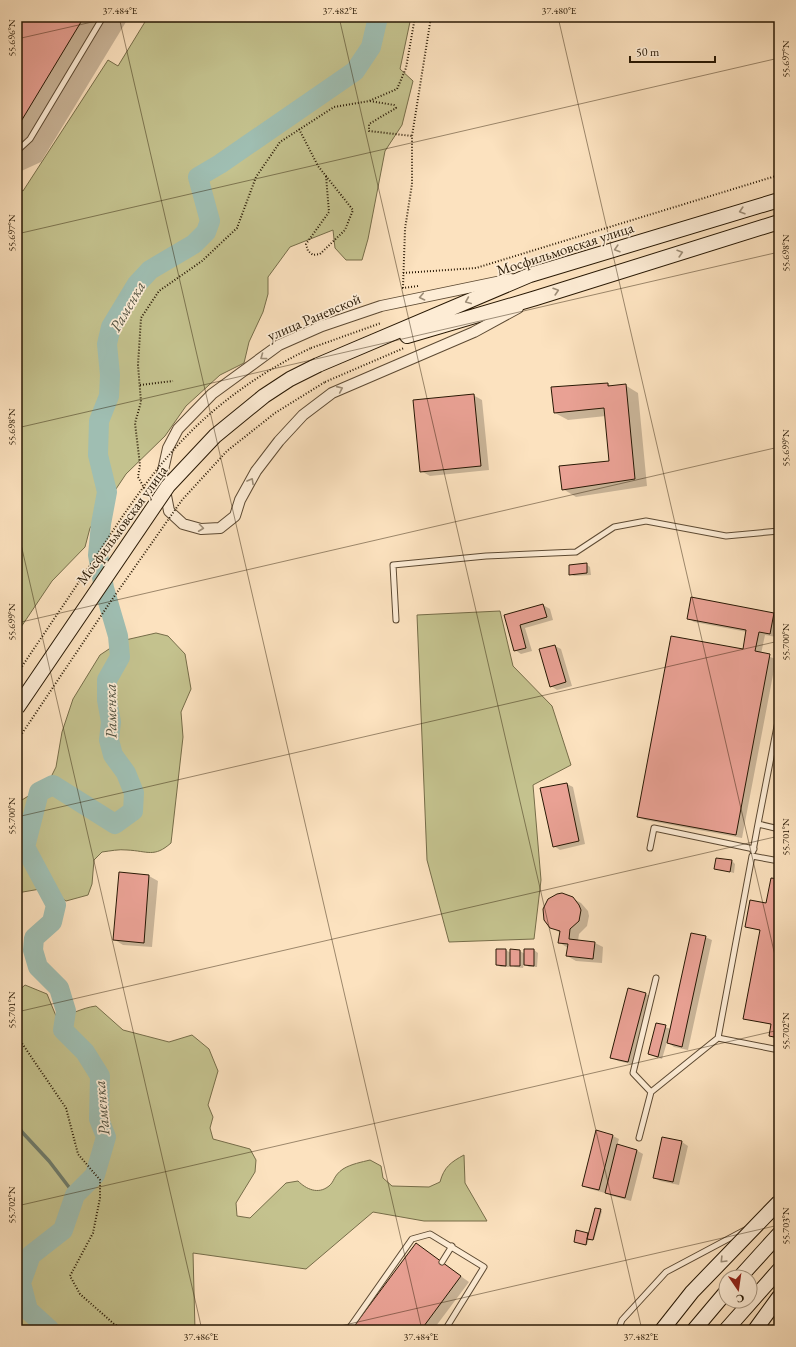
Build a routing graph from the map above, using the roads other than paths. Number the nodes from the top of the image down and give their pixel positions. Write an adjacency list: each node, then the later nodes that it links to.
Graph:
1 (103, 17): 2 (lane)
2 (17, 151)
3 (779, 200): 5 (street, Мосфильмовская улица, one-way to 5)
4 (779, 222): 6 (street, Мосфильмовская улица, one-way to 4)
5 (530, 275): 6 (street, улица Раневской, one-way to 6); 7 (street, Мосфильмовская улица, one-way to 7)
6 (536, 298): 7 (street, Мосфильмовская улица)
7 (345, 354): 10 (street, Мосфильмовская улица, bridge)
8 (779, 532): 9 (lane)
9 (396, 620)
10 (17, 708)
11 (779, 716): 12 (lane)
12 (778, 728): 13 (lane)
13 (758, 824): 14 (lane); 16 (lane)
14 (779, 829)
15 (650, 848): 16 (lane)
16 (754, 849): 17 (lane)
17 (752, 856): 18 (lane); 20 (lane)
18 (779, 862)
19 (656, 978): 22 (lane)
20 (718, 1038): 21 (lane); 22 (lane)
21 (779, 1050)
22 (651, 1092): 23 (lane)
23 (639, 1138)
24 (779, 1202): 37 (street, one-way to 37, bridge)
25 (779, 1213): 36 (lane)
26 (779, 1234): 29 (street)
27 (452, 1246): 28 (lane); 34 (lane); 35 (lane)
28 (442, 1262)
29 (747, 1269)
30 (779, 1270): 33 (street)
31 (779, 1297): 39 (street)
32 (718, 1301): 38 (street)
33 (728, 1327)
34 (348, 1330)
35 (445, 1330)
36 (618, 1330)
37 (662, 1330)
38 (694, 1330)
39 (754, 1330)

